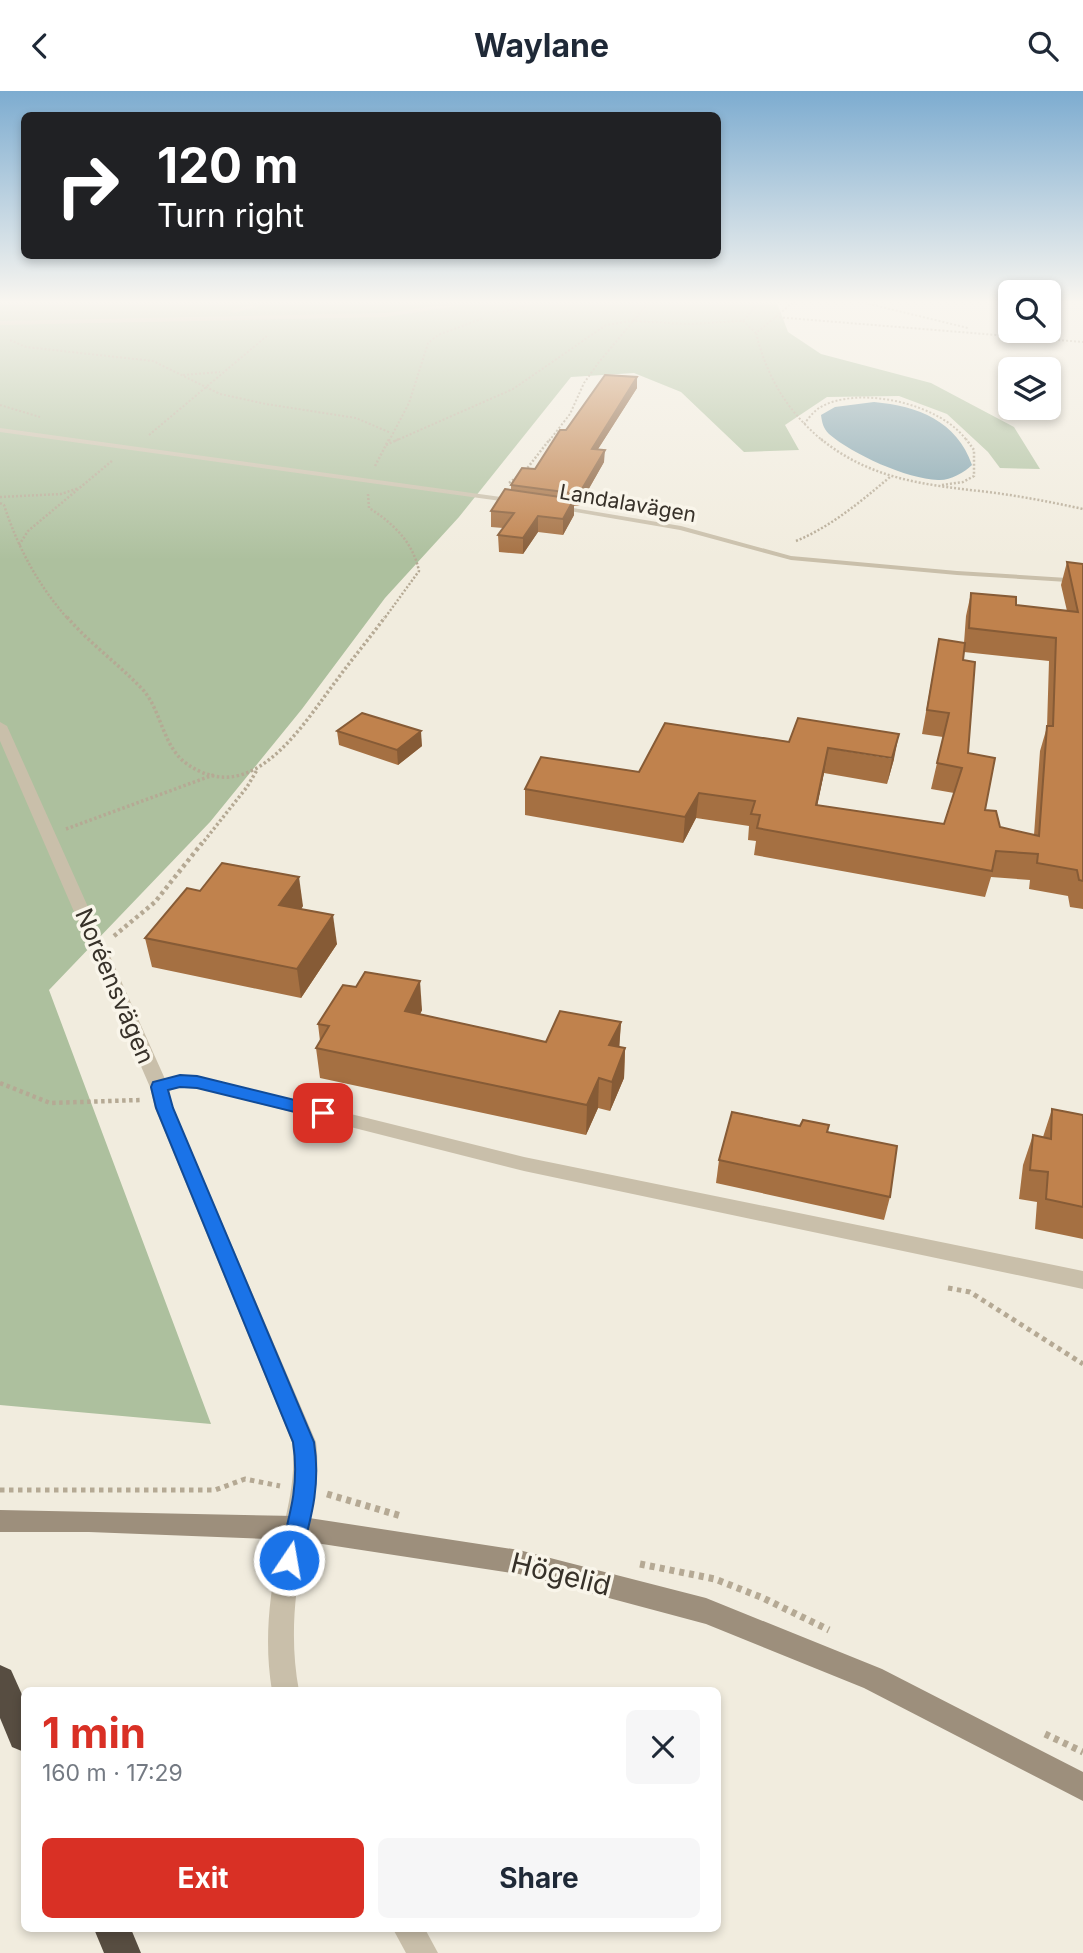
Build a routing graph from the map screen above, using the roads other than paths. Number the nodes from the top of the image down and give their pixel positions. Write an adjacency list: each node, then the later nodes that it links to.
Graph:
1 (0, 431): 2 (lane, Landalavägen)
2 (531, 503)
3 (545, 505): 4 (lane, Landalavägen)
4 (1083, 580)
5 (0, 726): 6 (street, Noréensvägen)
6 (160, 1093): 7 (street); 9 (street, Noréensvägen)
7 (1083, 1280)
8 (0, 1521): 9 (street, Högelid)
9 (296, 1528): 11 (street, Noréensvägen); 13 (street, Högelid)
10 (0, 1681): 12 (highway)
11 (285, 1687)
12 (21, 1728)
13 (1083, 1787)
14 (113, 1932): 16 (highway)
15 (410, 1932): 17 (street)
16 (123, 1953)
17 (424, 1953)

